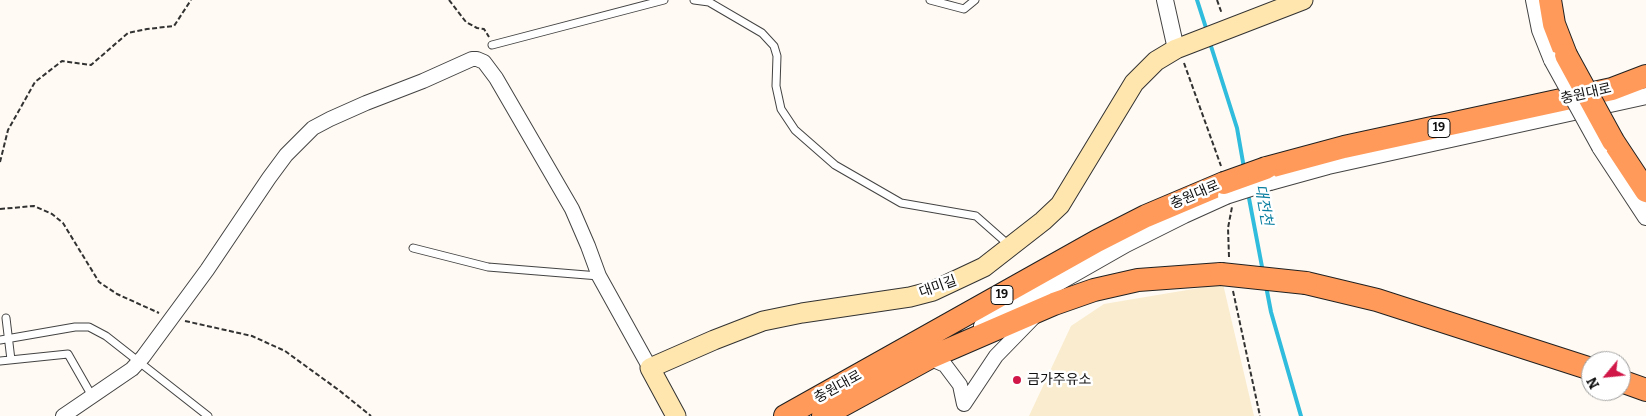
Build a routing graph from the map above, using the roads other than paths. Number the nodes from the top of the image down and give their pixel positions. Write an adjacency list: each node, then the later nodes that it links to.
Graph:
1 (664, 0): 9 (lane)
2 (694, 0): 21 (lane)
3 (930, 0): 4 (lane)
4 (975, 0)
5 (1164, 0): 10 (street)
6 (1303, 0): 10 (main road, 대미길)
7 (1534, 0): 11 (street)
8 (1550, 0): 11 (highway)
9 (492, 45)
10 (1181, 47): 21 (main road, 대미길)
11 (1559, 57): 16 (highway, bridge)
12 (1646, 76): 14 (highway)
13 (1646, 81): 14 (street, 충원대로)
14 (1612, 89): 17 (highway, 충원대로 / 19)
15 (1646, 96): 17 (street, 충원대로)
16 (1607, 144): 19 (highway); 20 (street)
17 (1268, 175): 18 (highway, 충원대로 / 19, bridge)
18 (1226, 188): 28 (street); 41 (highway, 충원대로 / 19)
19 (1646, 191)
20 (1646, 217)
21 (1012, 247): 33 (main road, 대미길)
22 (413, 248): 23 (lane)
23 (599, 276): 31 (street); 33 (street)
24 (1043, 308): 28 (highway, 충원대로); 32 (highway, 충원대로, bridge); 37 (street)
25 (6, 318): 26 (lane)
26 (9, 338): 27 (lane); 29 (lane); 31 (lane)
27 (0, 340)
28 (929, 358): 37 (street); 42 (highway, 충원대로)
29 (11, 360): 30 (lane); 36 (lane)
30 (0, 362)
31 (138, 362): 36 (street); 39 (lane)
32 (1581, 366)
33 (650, 368): 40 (main road)
34 (1631, 385): 35 (highway)
35 (1646, 390)
36 (92, 396): 38 (street)
37 (964, 404): 43 (street)
38 (63, 416)
39 (208, 416)
40 (676, 416)
41 (785, 416)
42 (823, 416)
43 (956, 416)

